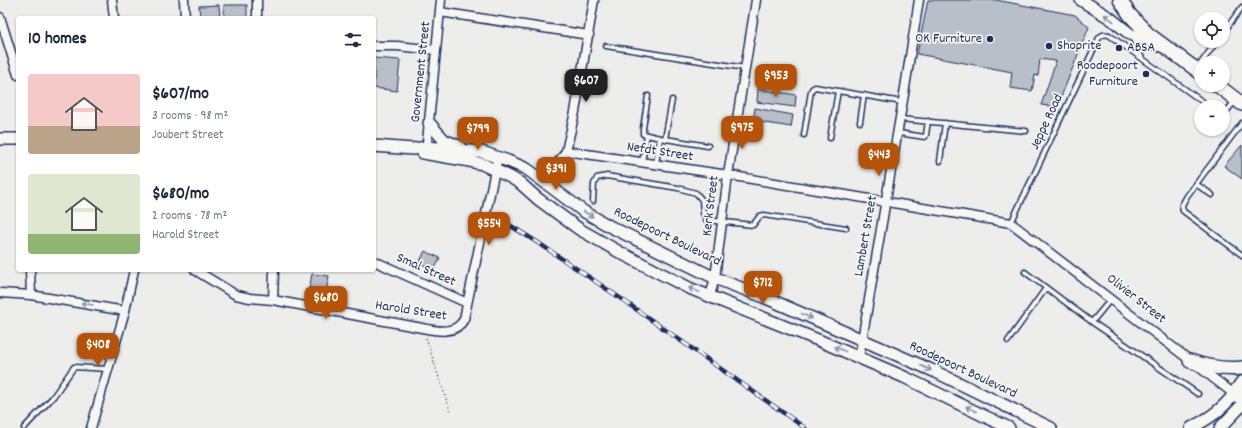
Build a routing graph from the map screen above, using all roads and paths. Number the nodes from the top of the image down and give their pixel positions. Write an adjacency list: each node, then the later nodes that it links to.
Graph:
1 (112, 0): 12 (street)
2 (184, 0): 13 (street)
3 (257, 0): 14 (street)
4 (441, 0): 11 (street, Government Street)
5 (594, 0): 18 (street)
6 (756, 0): 26 (street, Kerk Street)
7 (919, 0): 34 (street, Lambert Street)
8 (1081, 0): 17 (street, one-way to 8)
9 (1120, 0): 23 (main road)
10 (1242, 7): 16 (lane)
11 (440, 12): 18 (street); 22 (street, Government Street)
12 (114, 16)
13 (185, 16)
14 (257, 16)
15 (0, 17): 19 (street)
16 (1230, 23)
17 (1130, 34): 23 (street); 24 (lane)
18 (588, 35): 53 (street)
19 (4, 38): 27 (street)
20 (376, 46): 22 (street)
21 (606, 46): 26 (lane)
22 (436, 50): 40 (street, Government Street)
23 (1168, 50): 25 (main road)
24 (1142, 58): 33 (lane); 70 (lane, Jeppe Road)
25 (1194, 64)
26 (745, 68): 62 (street, Kerk Street)
27 (16, 70)
28 (838, 91): 30 (lane); 46 (lane); 49 (lane)
29 (1226, 92): 35 (main road)
30 (864, 95): 34 (lane); 39 (lane)
31 (648, 96): 45 (lane)
32 (672, 100): 48 (lane)
33 (1200, 100)
34 (903, 102): 37 (street, Lambert Street)
35 (1239, 102): 36 (lane)
36 (1230, 109)
37 (900, 119): 38 (lane); 44 (street, Lambert Street)
38 (928, 121): 41 (lane); 44 (lane)
39 (860, 122)
40 (429, 123): 54 (street, Government Street); 55 (street)
41 (945, 123): 43 (lane); 57 (lane)
42 (1242, 123): 64 (lane)
43 (1026, 131)
44 (897, 133): 67 (street, Lambert Street)
45 (646, 135): 48 (lane); 58 (lane)
46 (804, 135)
47 (16, 138): 50 (street)
48 (662, 138): 52 (lane); 59 (lane)
49 (830, 138)
50 (0, 139)
51 (376, 146): 54 (street)
52 (708, 146)
53 (566, 150): 58 (street, Nefdt Street); 61 (street)
54 (426, 151): 55 (street, Roodepoort Boulevard); 60 (street)
55 (482, 152): 56 (street, Roodepoort Boulevard)
56 (498, 158): 60 (street); 61 (street, Roodepoort Boulevard)
57 (940, 161)
58 (642, 162): 59 (street, Nefdt Street)
59 (656, 164): 62 (street, Nefdt Street)
60 (495, 170): 63 (street); 86 (street)
61 (538, 176): 63 (street); 68 (street); 79 (street, Roodepoort Boulevard, one-way to 79)
62 (728, 176): 67 (street, Nefdt Street); 69 (street, Kerk Street)
63 (520, 183): 68 (street)
64 (1196, 184): 65 (lane); 72 (lane)
65 (1212, 195)
66 (593, 201): 69 (lane)
67 (885, 201): 70 (street, Nefdt Street); 90 (street, Lambert Street)
68 (559, 214): 83 (street, one-way to 68)
69 (722, 223): 71 (lane); 79 (street, Kerk Street)
70 (1011, 223): 84 (street, Olivier Street)
71 (846, 228)
72 (1242, 255)
73 (376, 262): 86 (street, Smal Street)
74 (30, 272): 82 (street)
75 (134, 272): 87 (street)
76 (198, 272): 85 (street, Harold Street)
77 (274, 272): 85 (street)
78 (1025, 272): 80 (lane)
79 (715, 278): 83 (street, Kerk Street); 90 (street, Roodepoort Boulevard, one-way to 90)
80 (1046, 288): 88 (lane); 91 (lane)
81 (0, 293): 82 (street)
82 (31, 295): 87 (street, one-way to 82)
83 (710, 296): 92 (street, one-way to 83)
84 (1111, 299): 88 (lane); 93 (street, Olivier Street)
85 (273, 300): 89 (street, Harold Street)
86 (467, 303): 89 (street, Harold Street)
87 (125, 311): 95 (street)
88 (1092, 322): 97 (lane)
89 (422, 328): 100 (path)
90 (862, 340): 92 (street, Lambert Street); 104 (street, Roodepoort Boulevard, one-way to 104)
91 (1008, 341)
92 (859, 358): 103 (street, one-way to 92)
93 (1190, 362): 94 (main road); 98 (street, Olivier Street)
94 (1242, 368)
95 (108, 369): 101 (lane); 102 (street)
96 (1242, 383): 98 (main road)
97 (1198, 394)
98 (1238, 396): 105 (street)
99 (1242, 405): 106 (street)
100 (450, 411)
101 (24, 428)
102 (91, 428)
103 (1008, 428)
104 (1051, 428)
105 (1191, 428)
106 (1220, 428)

